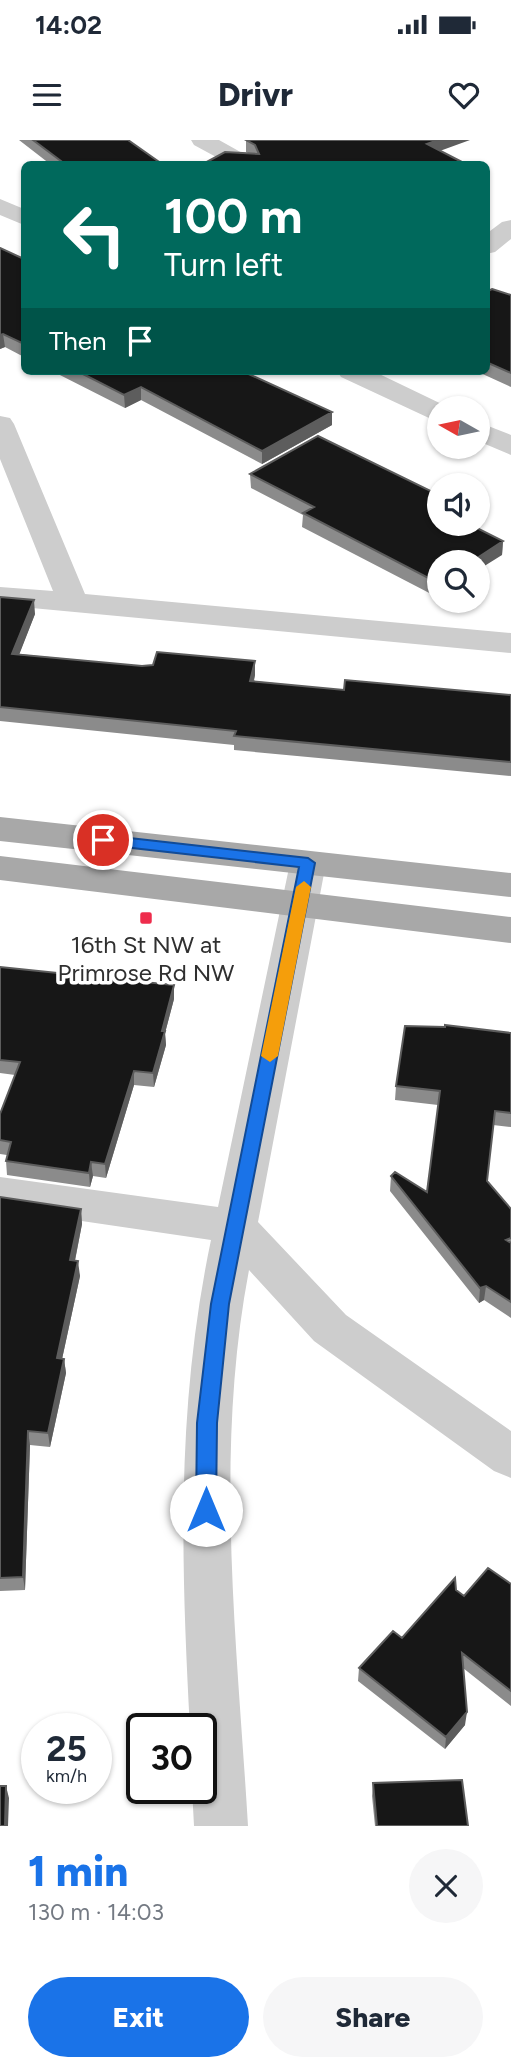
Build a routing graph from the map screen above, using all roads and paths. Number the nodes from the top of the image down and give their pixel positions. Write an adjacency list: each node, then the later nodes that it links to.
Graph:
1 (245, 140): 2 (street)
2 (212, 146): 3 (street)
3 (240, 161)
4 (0, 206): 5 (street)
5 (21, 216)
6 (511, 227): 7 (street)
7 (490, 244)
8 (360, 375): 9 (street)
9 (427, 406)
10 (0, 424): 14 (street)
11 (490, 436): 12 (street)
12 (511, 446)
13 (0, 596): 14 (street)
14 (73, 603): 15 (street)
15 (511, 643)
16 (0, 829): 17 (main road)
17 (308, 863): 19 (main road); 20 (street)
18 (0, 868): 20 (main road)
19 (511, 885)
20 (300, 906): 21 (main road); 23 (street)
21 (511, 930)
22 (0, 1193): 23 (street)
23 (235, 1226): 24 (street); 25 (street)
24 (511, 1457)
25 (221, 1826)

